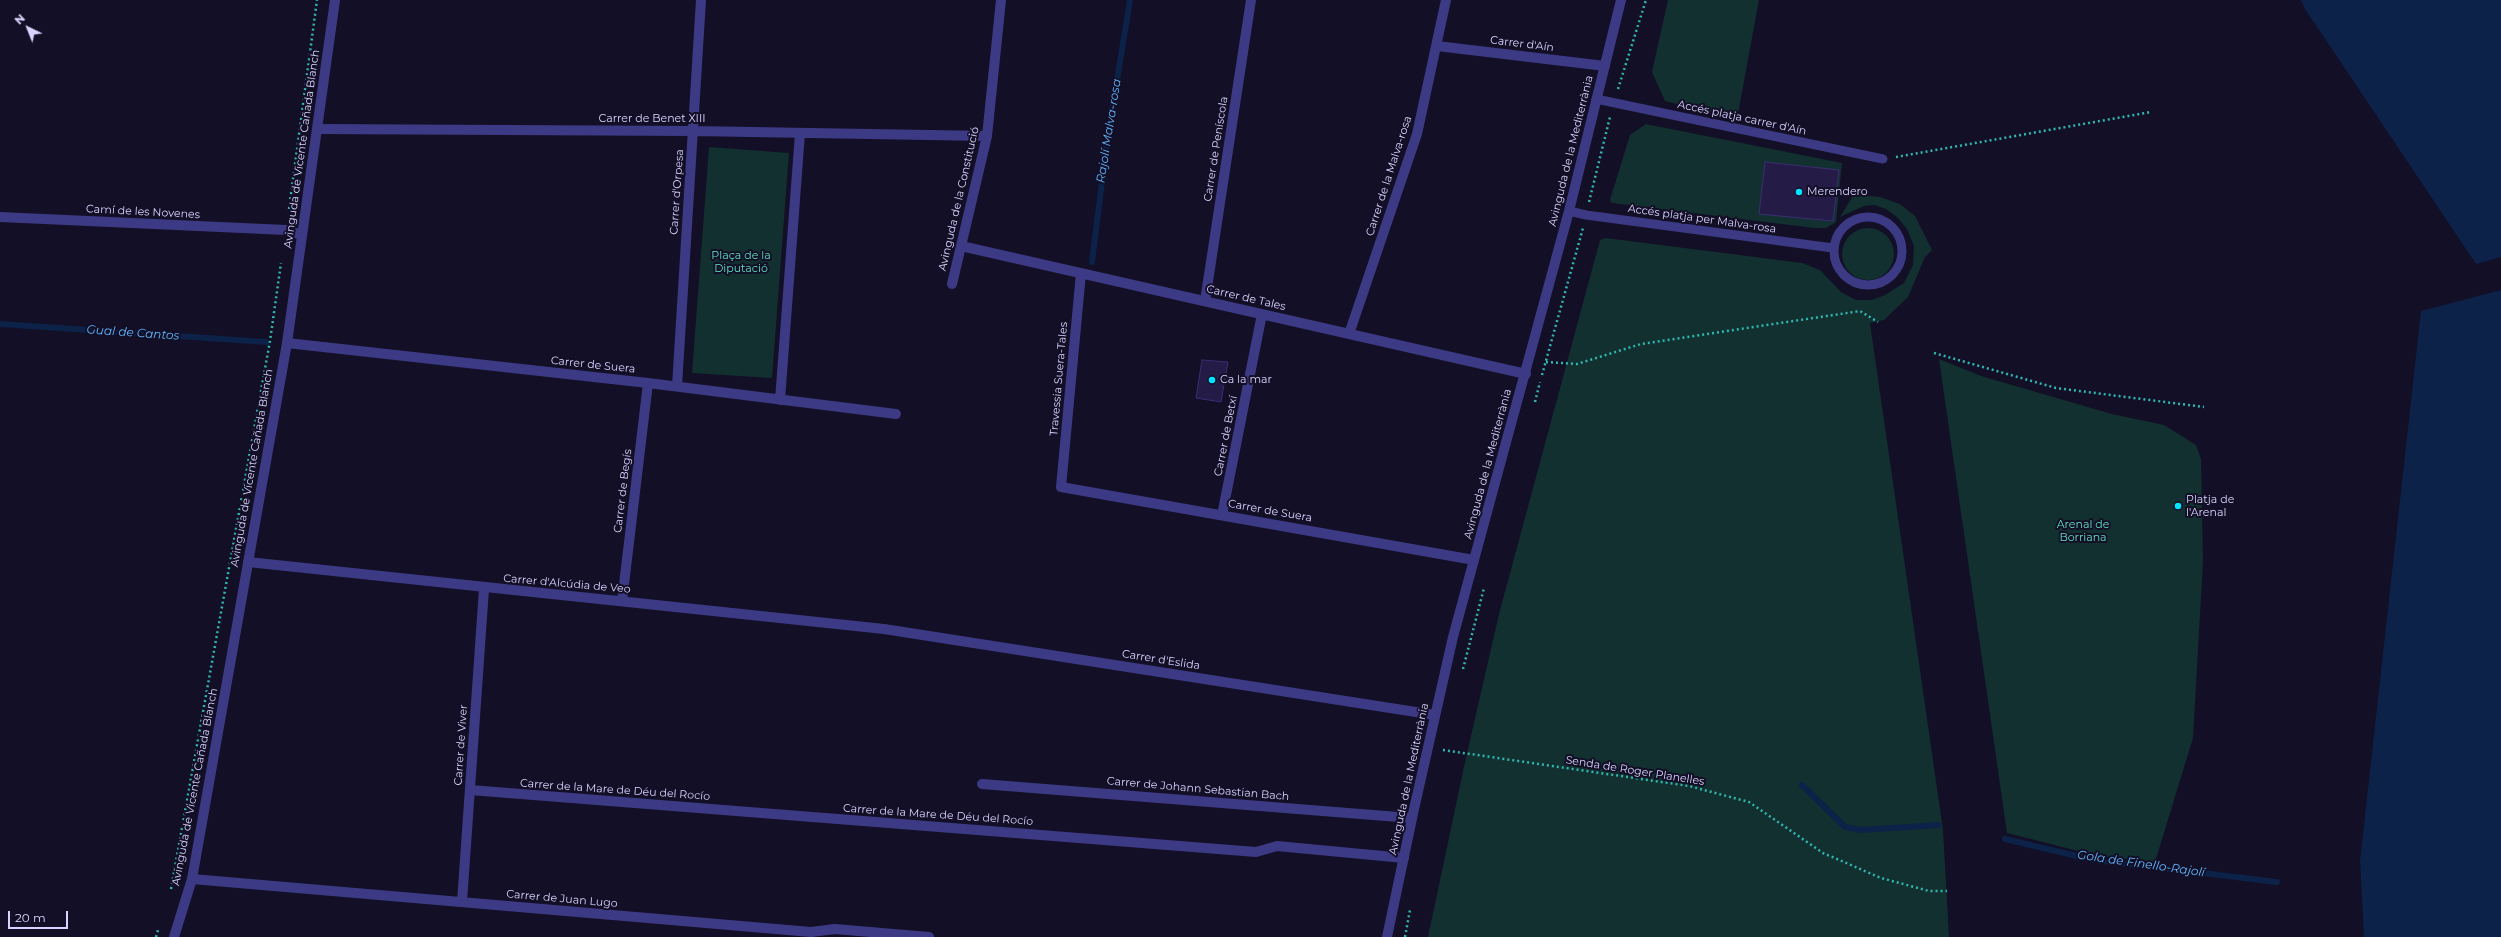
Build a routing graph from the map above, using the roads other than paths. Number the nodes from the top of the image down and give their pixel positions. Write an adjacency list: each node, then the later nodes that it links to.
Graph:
1 (335, 0): 10 (street, Avinguda de Vicente Cañada Blanch)
2 (702, 0): 11 (street, Carrer d'Orpesa)
3 (1001, 0): 13 (street, Avinguda de la Constitució)
4 (1251, 0): 22 (street, Carrer de Peníscola)
5 (1446, 0): 7 (street, Carrer de la Malva-rosa)
6 (1620, 0): 8 (street, Avinguda de la Mediterrània)
7 (1437, 46): 8 (street, Carrer d'Aín); 24 (street, Carrer de la Malva-rosa)
8 (1604, 66): 9 (street, Avinguda de la Mediterrània)
9 (1596, 99): 14 (lane, Accés platja carrer d'Aín); 15 (street, Avinguda de la Mediterrània)
10 (317, 129): 11 (street, Carrer de Benet XIII); 17 (street, Avinguda de Vicente Cañada Blanch)
11 (693, 131): 12 (street, Carrer de Benet XIII); 28 (street, Carrer d'Orpesa)
12 (800, 133): 13 (street, Carrer de Benet XIII); 29 (street)
13 (987, 136): 18 (street, Avinguda de la Constitució)
14 (1884, 159)
15 (1569, 211): 19 (lane, Accés platja per Malva-rosa); 26 (street, Avinguda de la Mediterrània)
16 (0, 217): 17 (street, Camí de les Novenes)
17 (302, 235): 25 (street, Avinguda de Vicente Cañada Blanch)
18 (961, 246): 20 (street, Carrer de Tales); 21 (street, Avinguda de la Constitució)
19 (1833, 248): 19 (lane)
20 (1081, 273): 22 (street, Carrer de Tales); 31 (street, Travessia Suera-Tales)
21 (952, 284)
22 (1205, 301): 23 (street, Carrer de Tales)
23 (1262, 314): 24 (street, Carrer de Tales); 32 (street, Carrer de Betxí)
24 (1349, 334): 26 (street, Carrer de Tales)
25 (287, 343): 27 (street, Carrer de Suera); 34 (street, Avinguda de Vicente Cañada Blanch)
26 (1526, 374): 33 (street, Avinguda de la Mediterrània)
27 (648, 383): 28 (street, Carrer de Suera); 36 (street, Carrer de Begís)
28 (677, 386): 29 (street, Carrer de Suera)
29 (780, 400): 30 (street, Carrer de Suera)
30 (896, 414)
31 (1061, 487): 32 (street, Carrer de Suera)
32 (1222, 515): 33 (street, Carrer de Suera)
33 (1474, 560): 38 (street, Avinguda de la Mediterrània)
34 (248, 562): 35 (street, Carrer d'Alcúdia de Veo); 43 (street, Avinguda de Vicente Cañada Blanch)
35 (484, 589): 36 (street, Carrer d'Alcúdia de Veo); 40 (street, Carrer de Viver)
36 (622, 601): 37 (street, Carrer d'Alcúdia de Veo)
37 (884, 629): 38 (street, Carrer d'Eslida)
38 (1435, 715): 41 (street, Avinguda de la Mediterrània)
39 (982, 784): 41 (street, Carrer de Johann Sebastian Bach)
40 (470, 790): 42 (street, Carrer de la Mare de Déu del Rocío); 44 (street, Carrer de Viver)
41 (1412, 818): 42 (street, Avinguda de la Mediterrània)
42 (1404, 858): 47 (street, Avinguda de la Mediterrània)
43 (192, 879): 44 (street, Carrer de Juan Lugo); 45 (street, Avinguda de Vicente Cañada Blanch)
44 (462, 902): 46 (street, Carrer de Juan Lugo)
45 (174, 937)
46 (929, 937)
47 (1387, 937)

